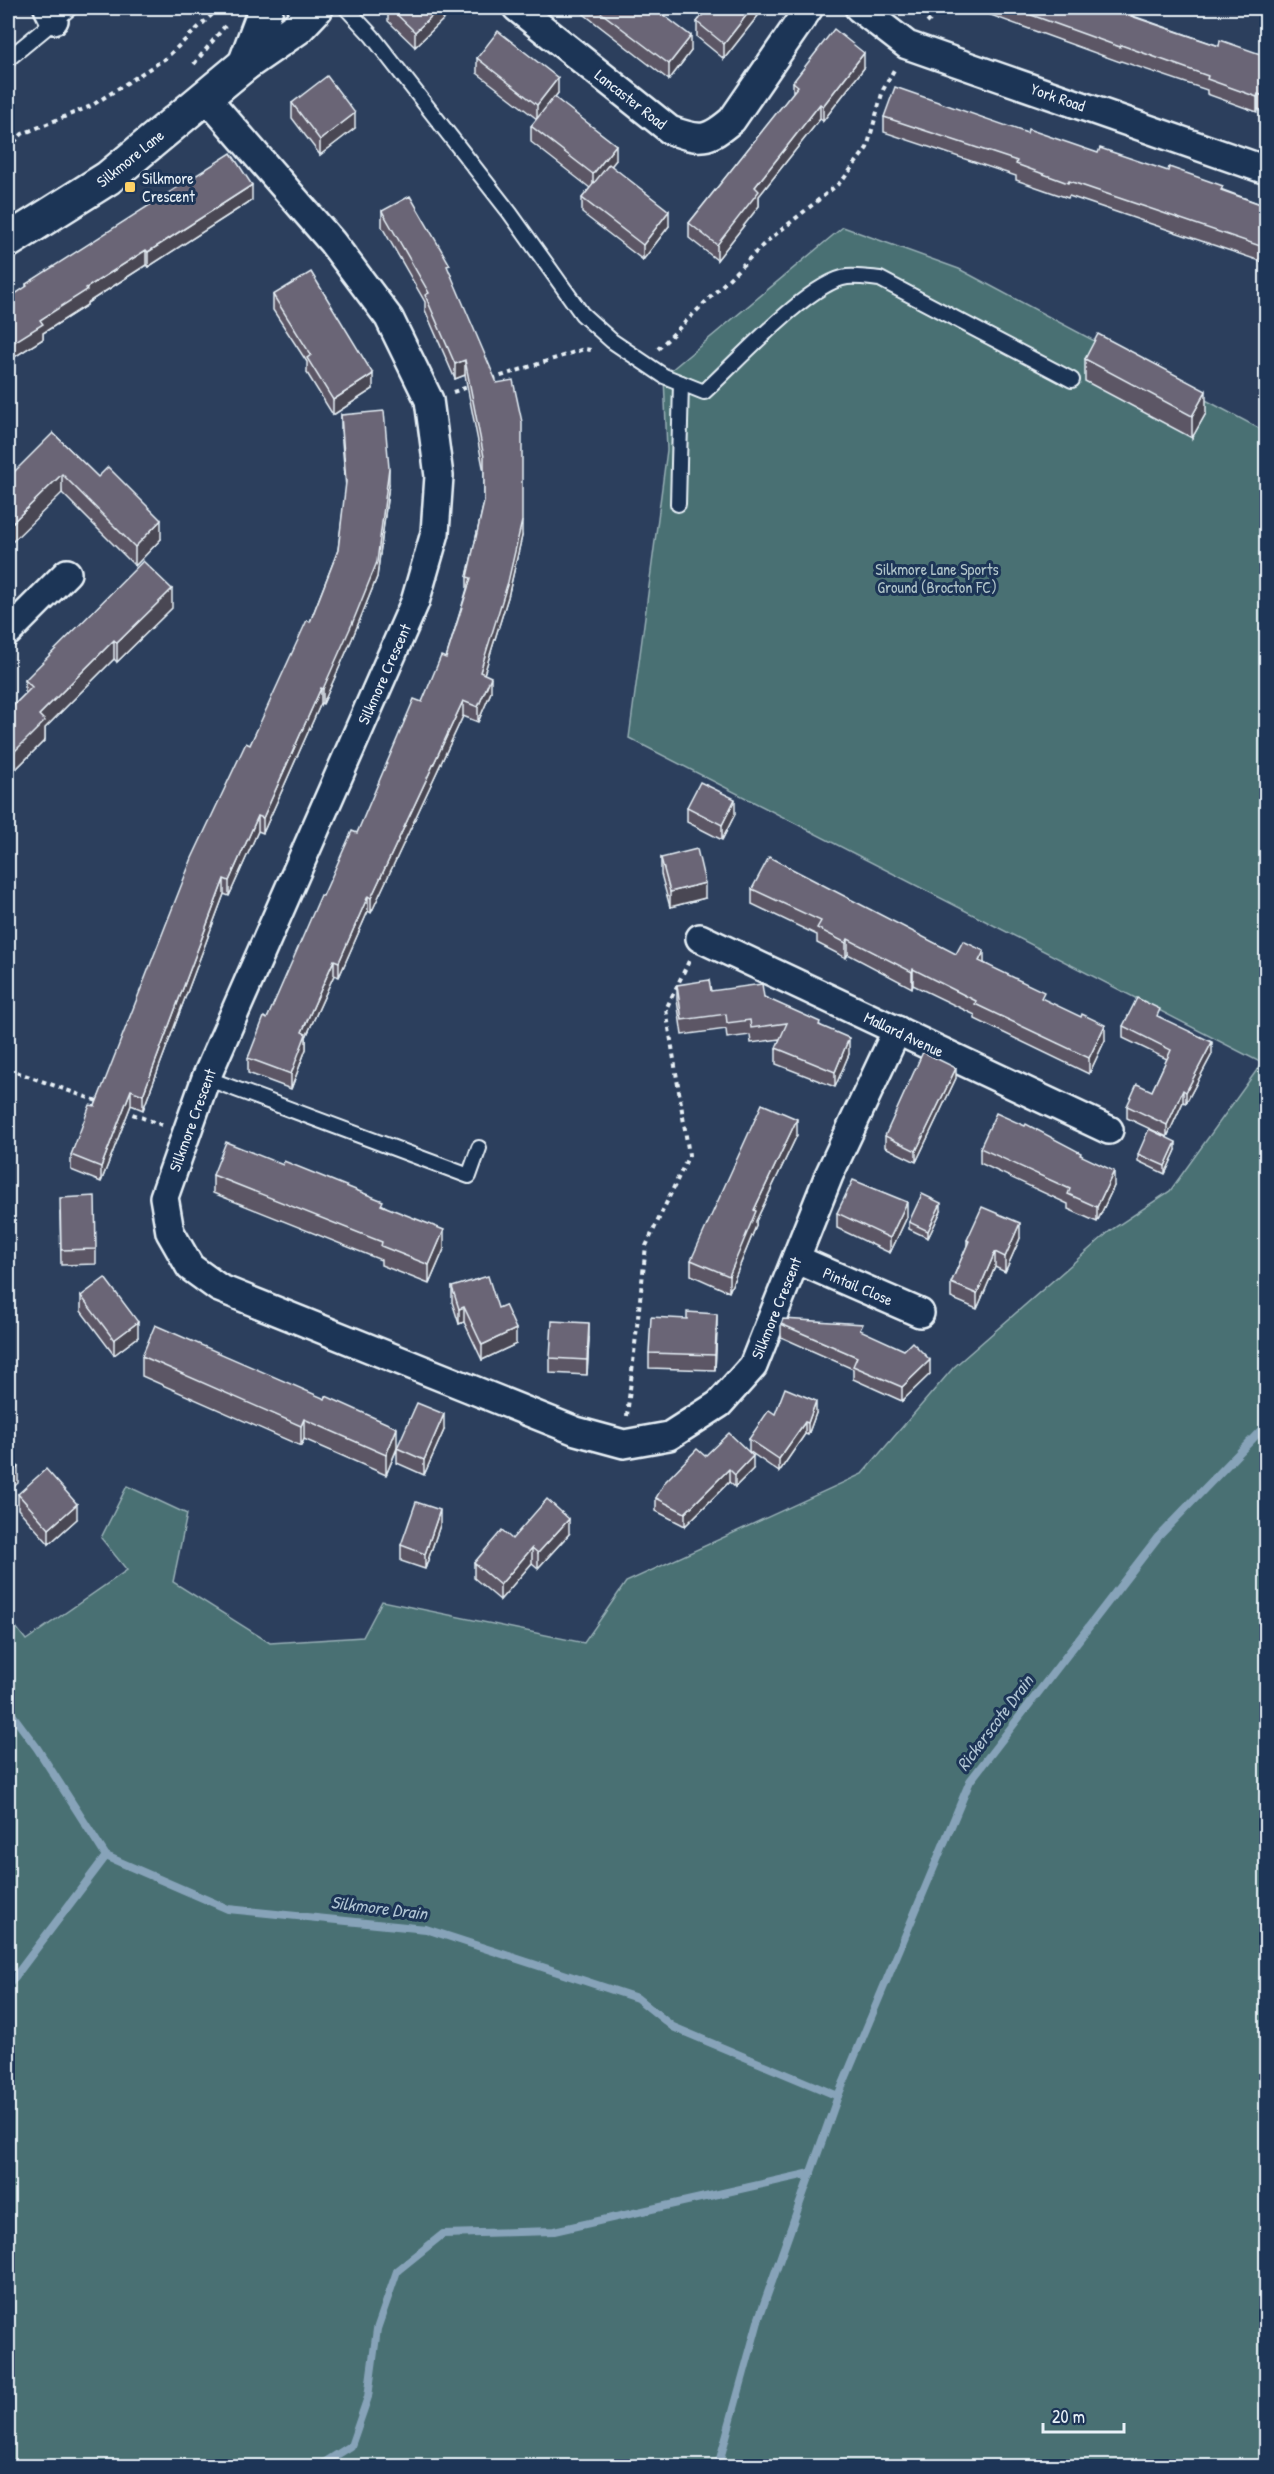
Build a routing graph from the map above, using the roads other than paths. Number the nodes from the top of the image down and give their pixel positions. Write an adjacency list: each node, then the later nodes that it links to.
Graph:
1 (266, 8): 9 (street)
2 (316, 8): 9 (street, Silkmore Lane)
3 (346, 8): 14 (lane)
4 (517, 8): 5 (street, Lancaster Road)
5 (808, 8)
6 (859, 8): 11 (street, York Road)
7 (58, 12): 8 (lane)
8 (8, 59)
9 (245, 64): 10 (street, Silkmore Lane)
10 (197, 84): 12 (street, Silkmore Lane); 20 (street, Silkmore Crescent)
11 (1266, 170)
12 (8, 242)
13 (1072, 380): 14 (lane)
14 (681, 383): 15 (lane)
15 (678, 504)
16 (67, 573): 17 (street)
17 (8, 632)
18 (700, 938): 19 (street, Mallard Avenue)
19 (897, 1030): 21 (street, Mallard Avenue); 23 (street, Silkmore Crescent)
20 (206, 1078): 22 (lane); 23 (street, Silkmore Crescent)
21 (1109, 1130)
22 (479, 1148)
23 (796, 1259): 24 (street, Pintail Close)
24 (920, 1313)

